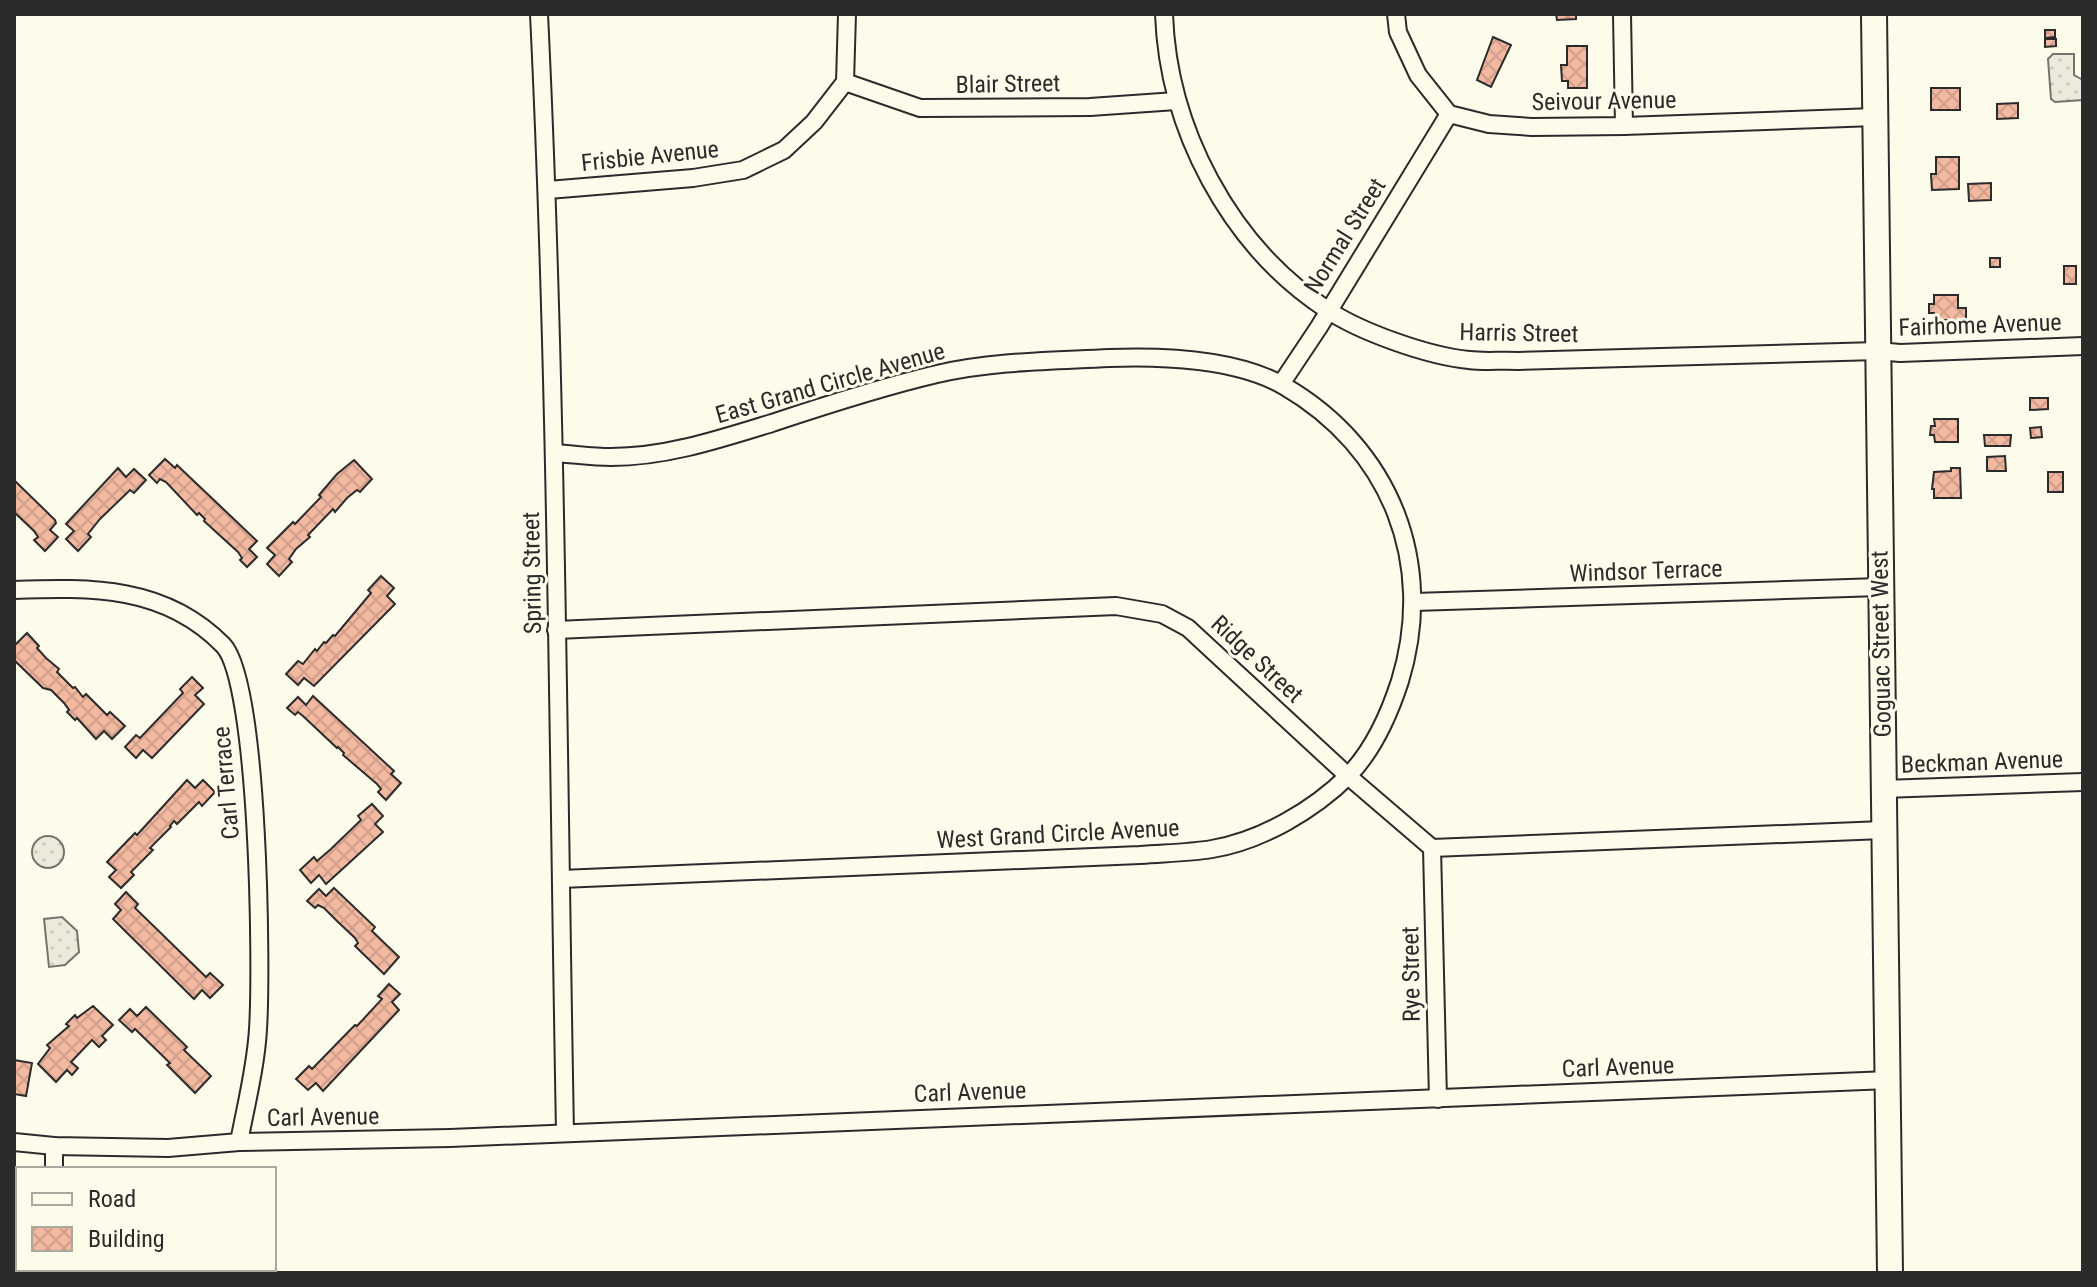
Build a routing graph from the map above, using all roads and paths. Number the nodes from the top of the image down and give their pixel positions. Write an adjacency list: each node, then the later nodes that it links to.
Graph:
1 (539, 14): 12 (street, Spring Street)
2 (847, 14): 7 (street)
3 (1164, 14): 8 (street, Harris Street)
4 (1396, 14): 9 (street)
5 (1622, 14): 11 (street)
6 (1874, 14): 10 (street, Goguac Street West)
7 (845, 82): 8 (street, Blair Street); 12 (street, Frisbie Avenue)
8 (1176, 101): 13 (street, Harris Street)
9 (1449, 114): 11 (street, Seivour Avenue); 13 (street, Normal Street)
10 (1875, 117): 11 (street, Seivour Avenue); 15 (street, Goguac Street West)
11 (1624, 126)
12 (548, 190): 17 (street, Spring Street)
13 (1327, 310): 15 (street, Harris Street); 16 (street, Normal Street)
14 (2083, 346): 15 (street, Fairhome Avenue)
15 (1878, 351): 18 (street, Goguac Street West)
16 (1281, 384): 17 (street, East Grand Circle Avenue); 20 (street, East Grand Circle Avenue)
17 (554, 453): 21 (street, Spring Street)
18 (1880, 587): 20 (street, Windsor Terrace); 24 (street, Goguac Street West)
19 (14, 590): 32 (street, Carl Terrace)
20 (1414, 602): 22 (street, West Grand Circle Avenue)
21 (556, 630): 22 (street, Ridge Street); 27 (street, Spring Street)
22 (1348, 776): 26 (street, Ridge Street); 27 (street, West Grand Circle Avenue)
23 (2083, 782): 24 (street, Beckman Avenue)
24 (1883, 789): 25 (street, Goguac Street West)
25 (1883, 830): 26 (street); 28 (street, Goguac Street West)
26 (1432, 848): 29 (street, Rye Street)
27 (561, 879): 30 (street, Spring Street)
28 (1889, 1080): 29 (street, Carl Avenue); 35 (street, Goguac Street West)
29 (1438, 1099): 30 (street, Carl Avenue)
30 (565, 1132): 32 (street, Carl Avenue)
31 (14, 1142): 33 (street, Carl Avenue)
32 (239, 1142): 33 (street, Carl Avenue)
33 (54, 1146): 34 (street)
34 (54, 1167)
35 (1890, 1273)

